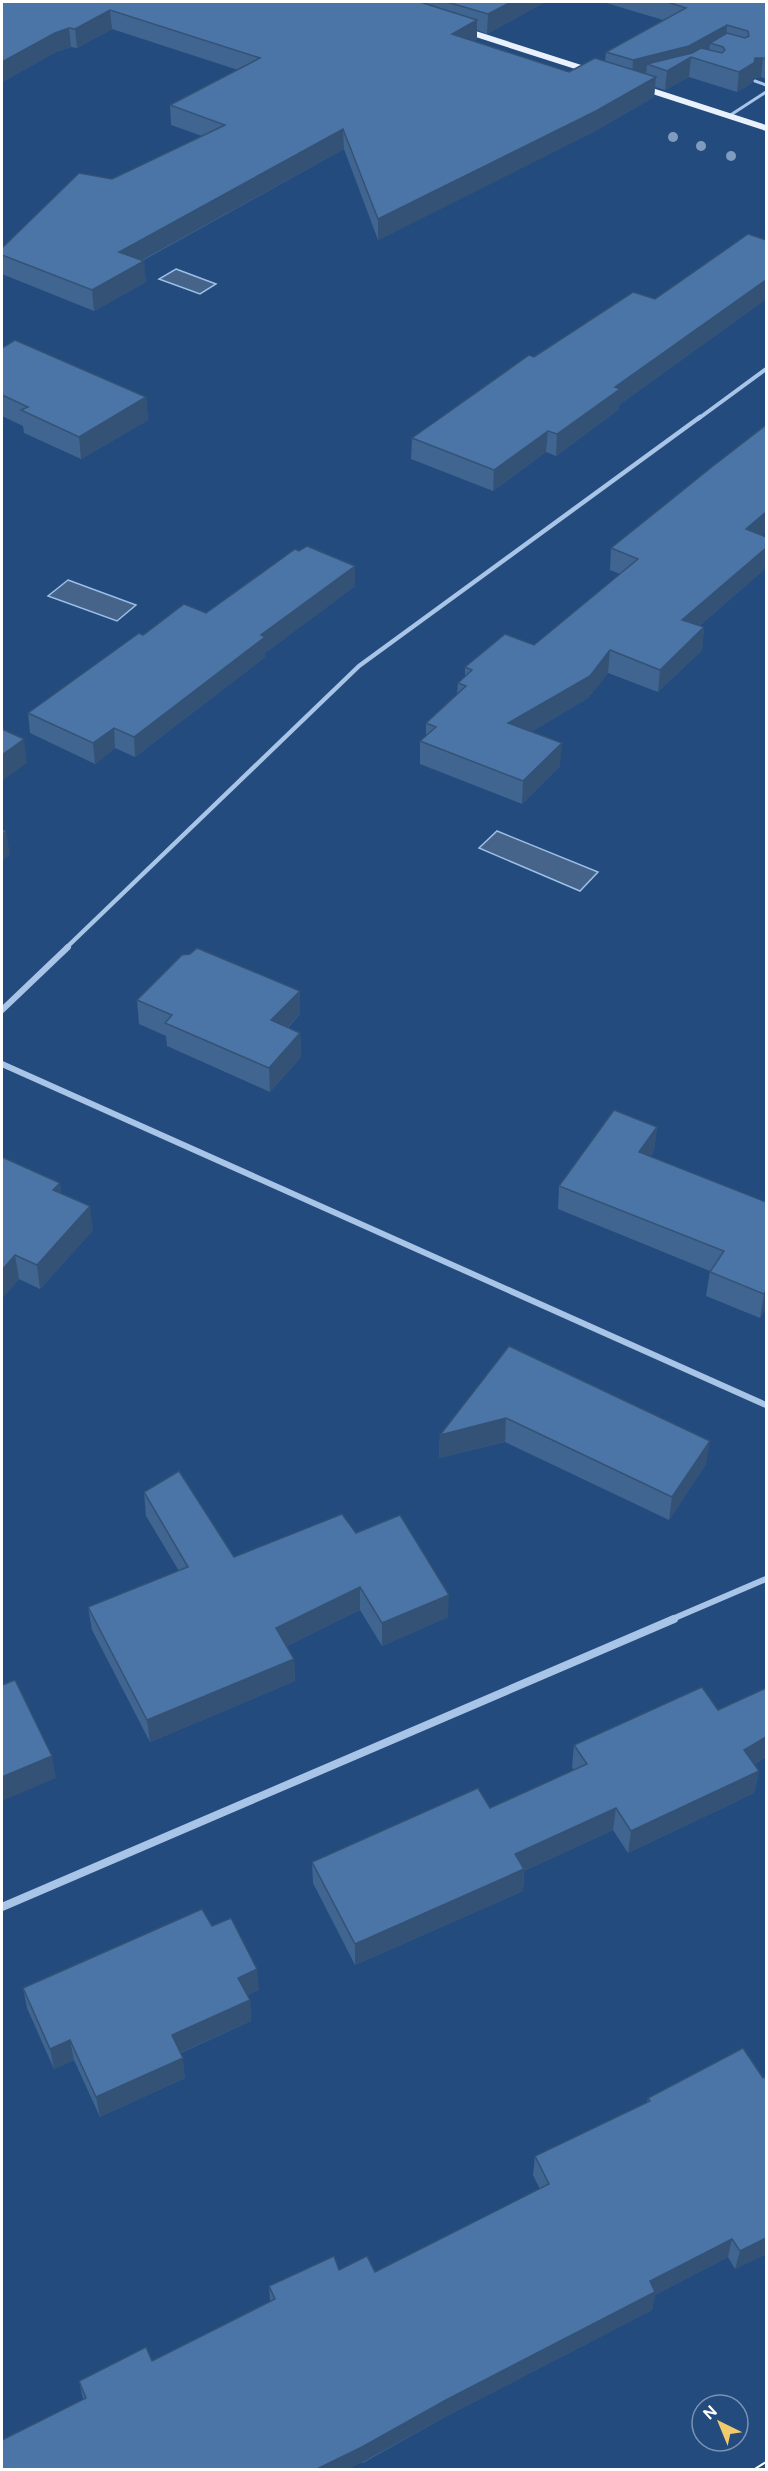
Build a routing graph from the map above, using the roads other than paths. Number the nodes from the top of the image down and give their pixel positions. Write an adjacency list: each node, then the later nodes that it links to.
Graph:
1 (453, 27): 2 (main road)
2 (609, 77)
3 (755, 81): 5 (lane)
4 (635, 83): 7 (main road)
5 (766, 84)
6 (766, 92): 7 (lane)
7 (729, 116): 8 (main road)
8 (766, 128)
9 (766, 369): 10 (street)
10 (2, 1010)
11 (2, 1064): 12 (street)
12 (766, 1405)
13 (766, 1579): 14 (street)
14 (2, 1906)

